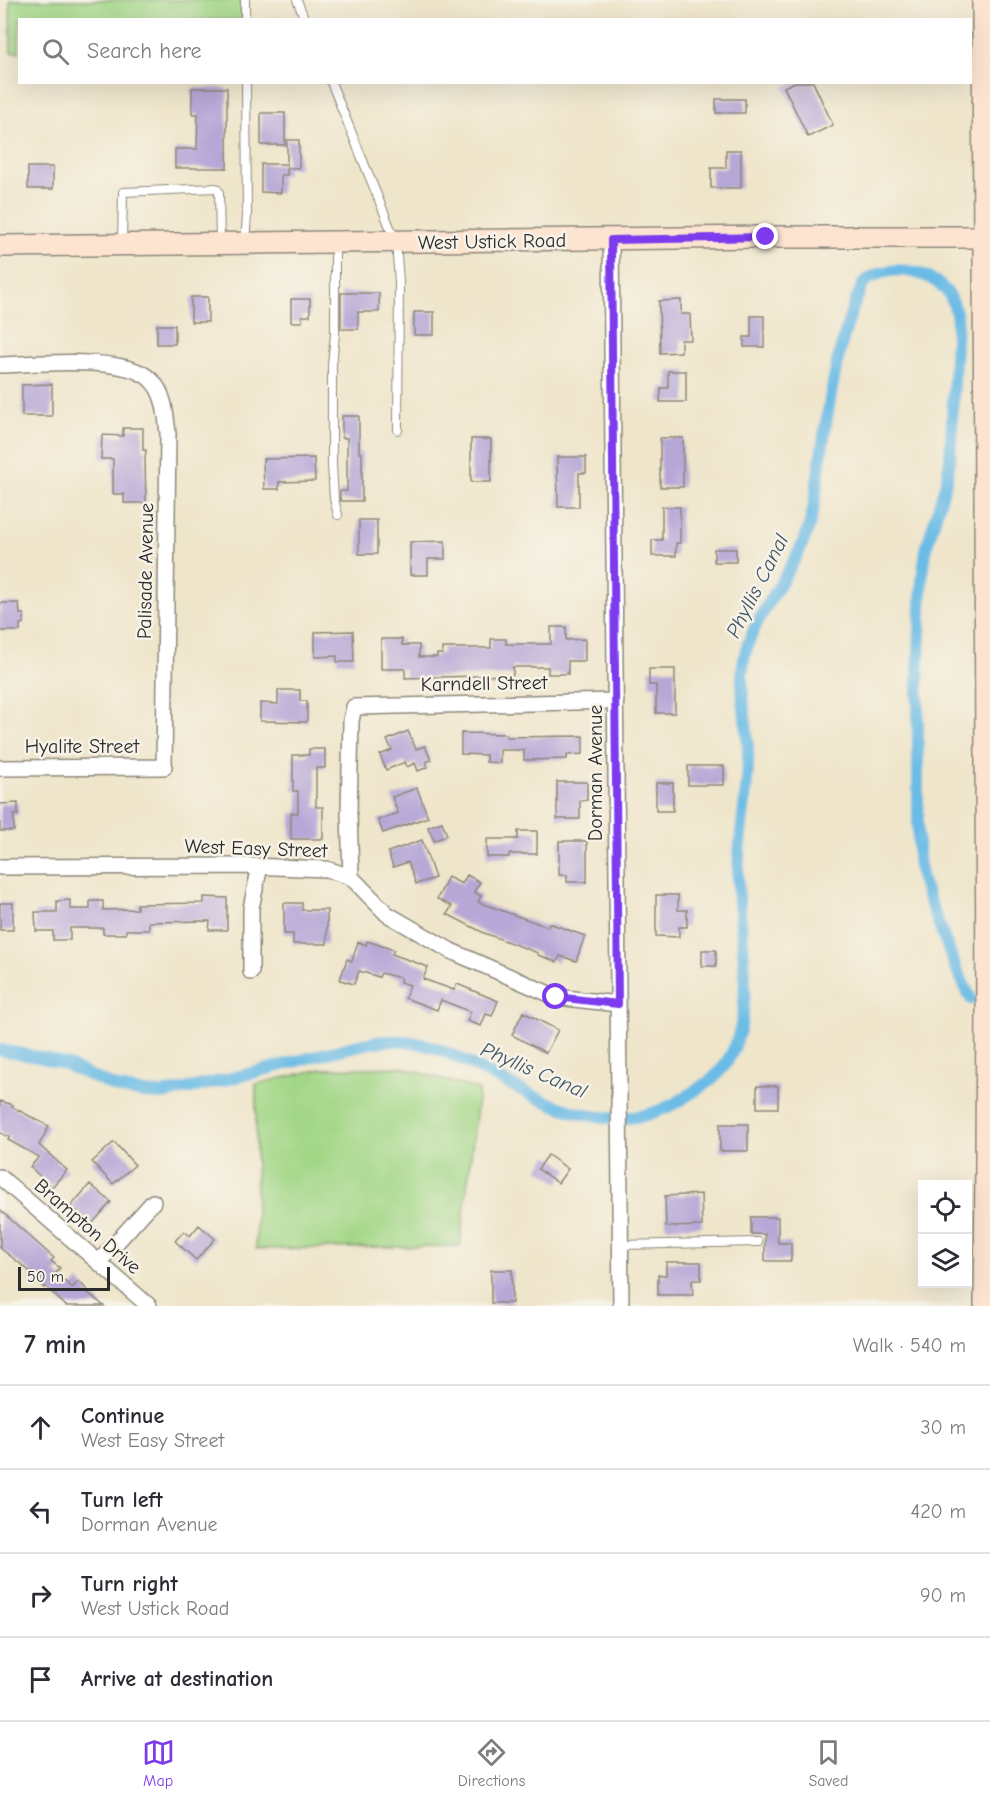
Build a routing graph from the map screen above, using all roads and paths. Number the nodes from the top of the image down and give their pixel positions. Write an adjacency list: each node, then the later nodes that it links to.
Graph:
1 (244, 0): 4 (lane)
2 (297, 0): 5 (lane)
3 (983, 0): 8 (main road)
4 (245, 18)
5 (304, 18)
6 (246, 84): 13 (lane)
7 (332, 84): 10 (lane)
8 (987, 237): 9 (main road, West Ustick Road); 34 (main road)
9 (611, 240): 10 (main road, West Ustick Road); 19 (street, Dorman Avenue)
10 (396, 242): 11 (main road, West Ustick Road); 17 (lane)
11 (335, 243): 13 (main road, West Ustick Road); 18 (lane)
12 (220, 244): 13 (main road, West Ustick Road); 14 (main road, West Ustick Road); 14 (lane)
13 (245, 244)
14 (122, 245): 15 (main road, West Ustick Road)
15 (0, 246)
16 (0, 365): 20 (street, Palisade Avenue)
17 (398, 430)
18 (338, 515)
19 (616, 702): 24 (street, Karndell Street); 26 (street, Dorman Avenue)
20 (164, 767): 21 (street, Hyalite Street)
21 (0, 768)
22 (260, 866): 23 (street, West Easy Street); 24 (street, West Easy Street); 25 (street)
23 (0, 867)
24 (351, 877): 26 (street, West Easy Street)
25 (251, 972)
26 (618, 1004): 30 (street, Dorman Avenue)
27 (0, 1177): 31 (street, Brampton Drive)
28 (153, 1202): 31 (street)
29 (758, 1242): 30 (lane)
30 (621, 1245): 33 (street, Dorman Avenue)
31 (99, 1262): 32 (street, Brampton Drive)
32 (149, 1306)
33 (621, 1306)
34 (985, 1306)

